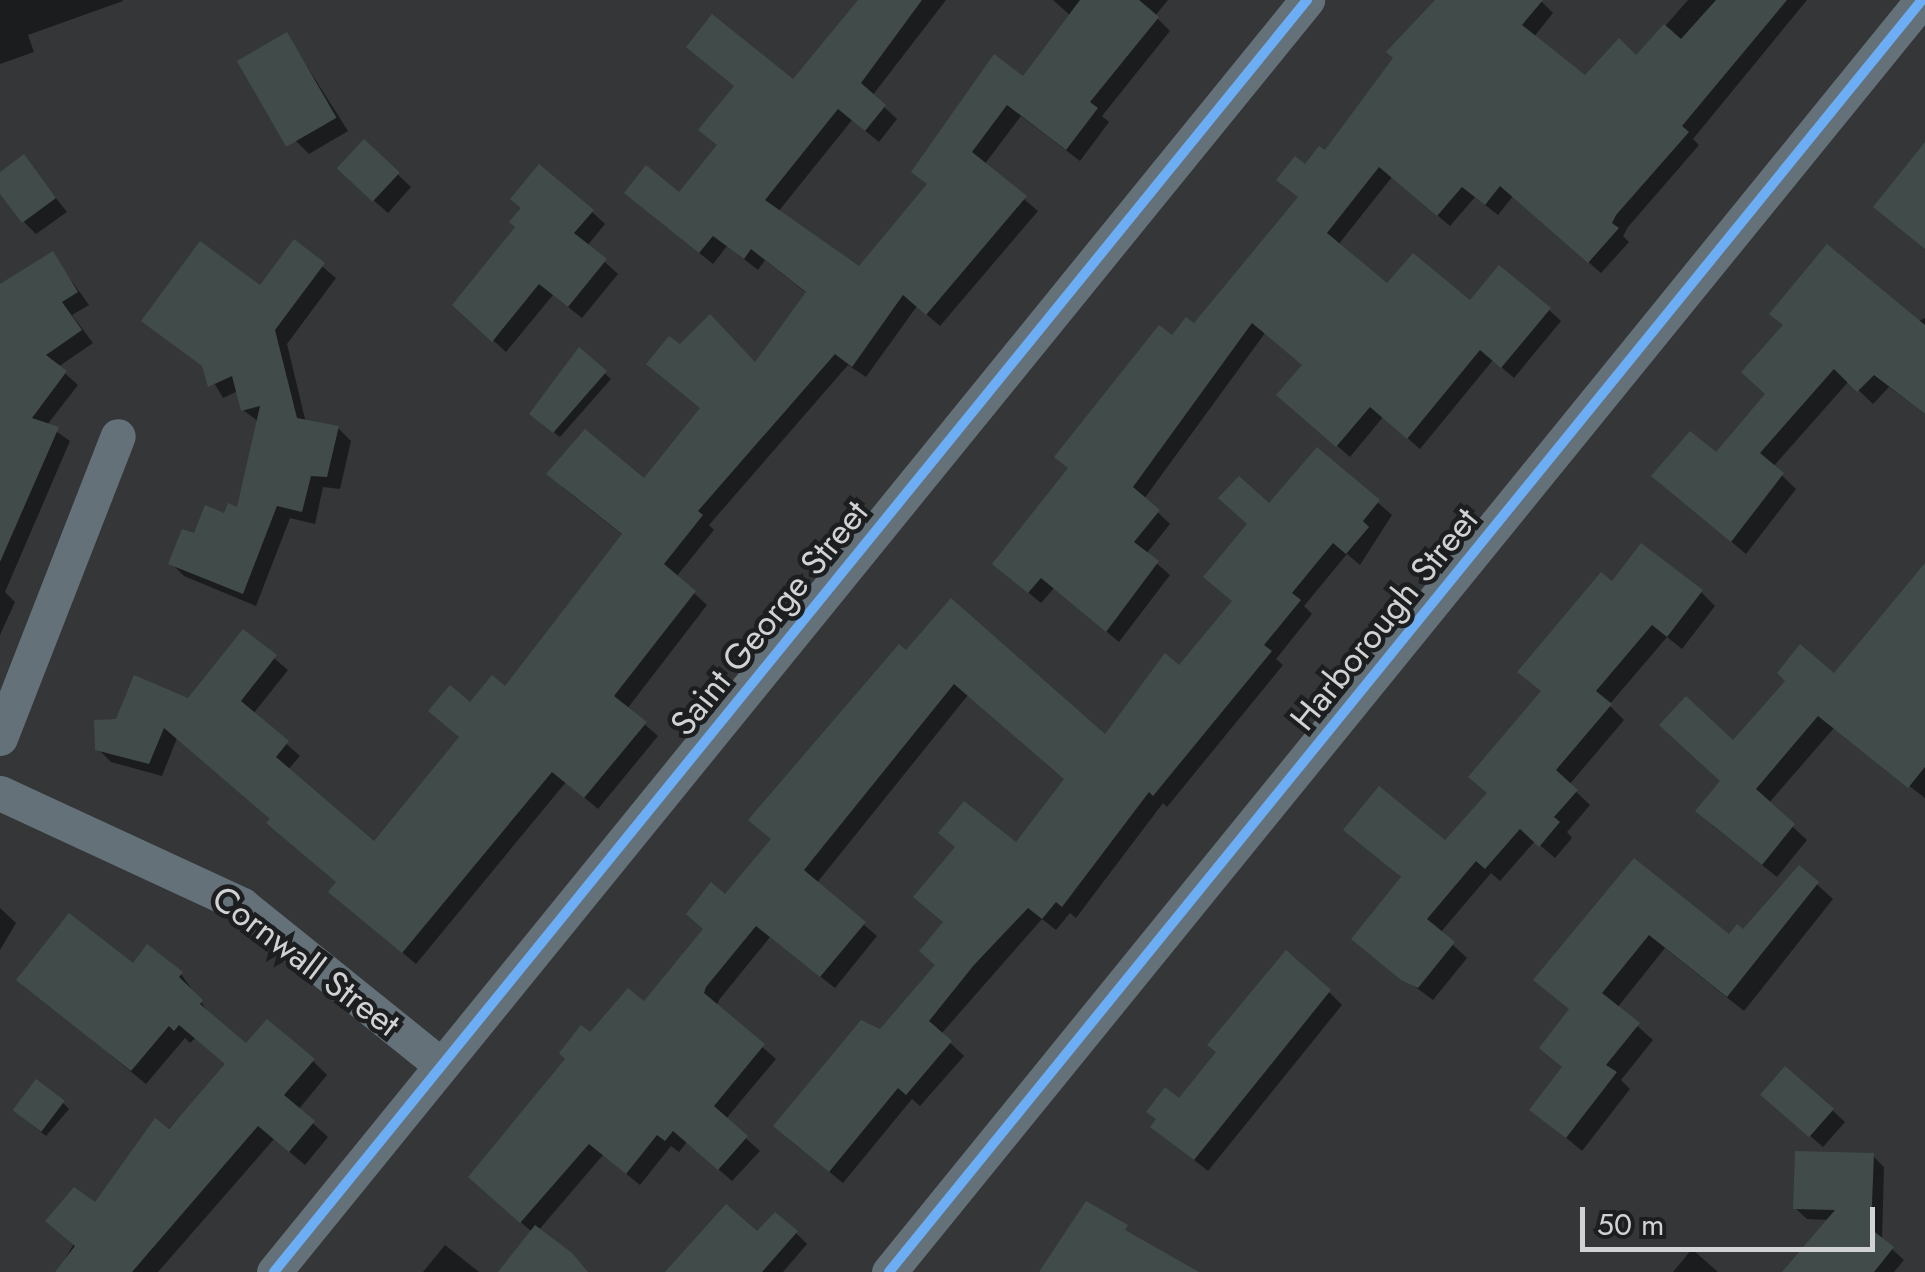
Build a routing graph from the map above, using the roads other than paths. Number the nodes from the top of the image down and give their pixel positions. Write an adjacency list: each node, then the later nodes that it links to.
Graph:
1 (1307, 0): 6 (street, Saint George Street)
2 (1922, 0): 8 (street, Harborough Street)
3 (118, 436): 4 (street)
4 (0, 738)
5 (0, 792): 6 (street, Cornwall Street)
6 (441, 1065): 7 (street, Saint George Street)
7 (274, 1272)
8 (889, 1272)

